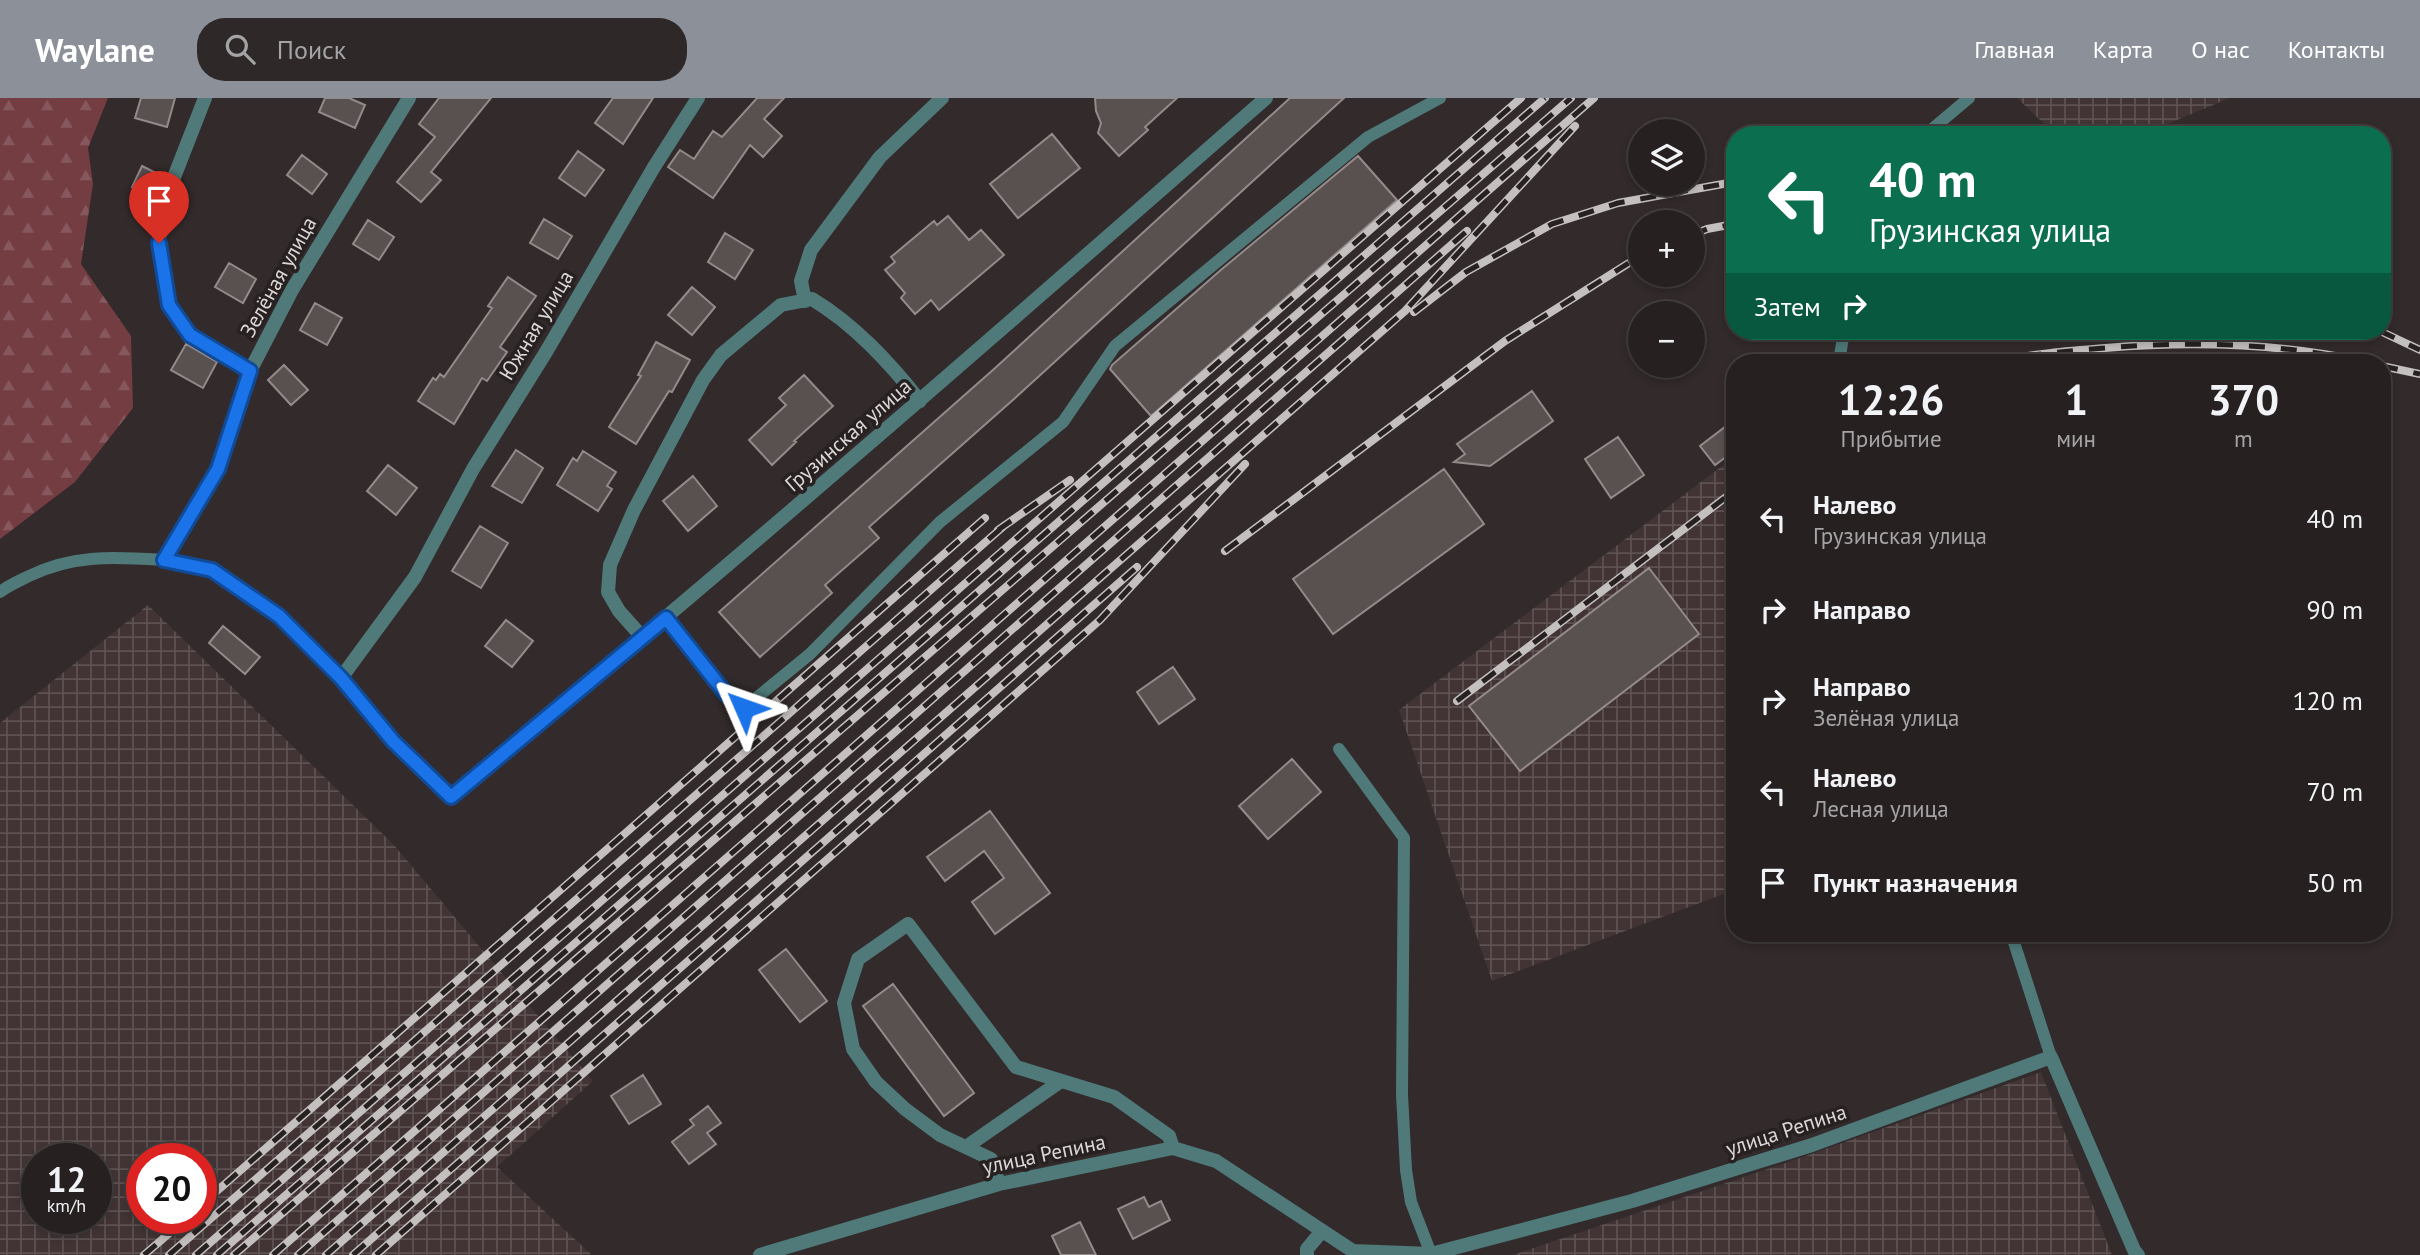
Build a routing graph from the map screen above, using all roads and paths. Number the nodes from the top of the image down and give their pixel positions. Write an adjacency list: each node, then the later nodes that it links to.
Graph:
1 (205, 98): 10 (street)
2 (409, 98): 10 (street, Зелёная улица)
3 (698, 98): 16 (street, Южная улица)
4 (942, 98): 9 (street)
5 (1266, 98): 11 (street, Грузинская улица)
6 (1440, 98): 14 (lane)
7 (1969, 98): 8 (lane)
8 (1936, 126)
9 (805, 301): 11 (street); 15 (street)
10 (250, 371): 12 (street, Зелёная улица)
11 (920, 401): 14 (street, Грузинская улица)
12 (164, 560): 13 (lane); 16 (street)
13 (0, 592)
14 (666, 618): 15 (street, Грузинская улица)
15 (643, 638): 16 (street, Грузинская улица)
16 (341, 678)
17 (1339, 749): 25 (lane)
18 (2014, 942): 19 (lane)
19 (2051, 1057): 25 (street, улица Репина); 28 (street)
20 (1061, 1081): 21 (street); 21 (street); 22 (street)
21 (966, 1147): 23 (street)
22 (1172, 1148): 23 (street, улица Репина); 24 (street, улица Репина)
23 (999, 1184): 26 (street, улица Репина)
24 (1322, 1231): 25 (street, улица Репина); 27 (street)
25 (1431, 1254)
26 (760, 1255)
27 (1307, 1255)
28 (2138, 1255)

